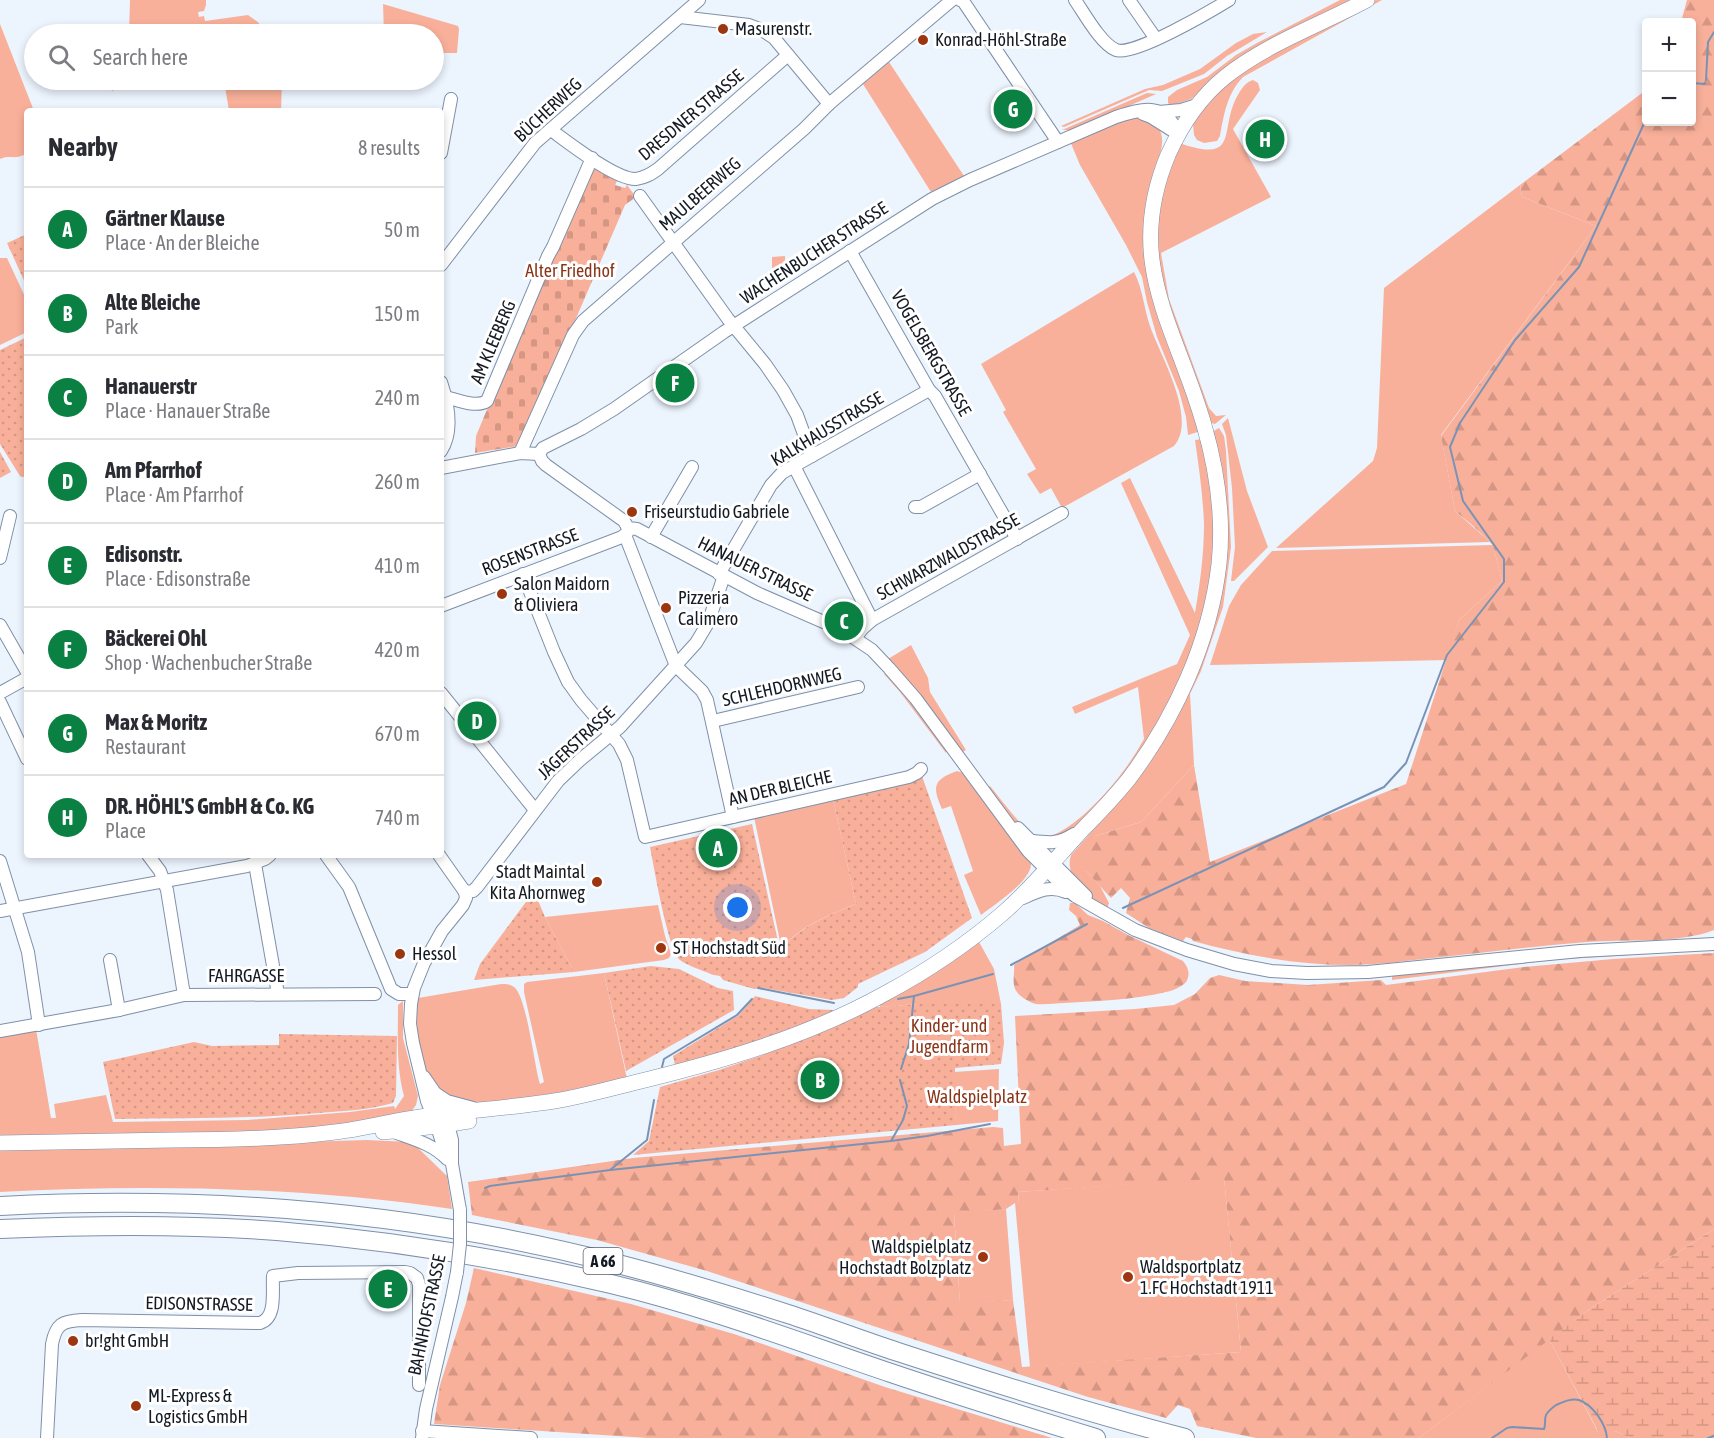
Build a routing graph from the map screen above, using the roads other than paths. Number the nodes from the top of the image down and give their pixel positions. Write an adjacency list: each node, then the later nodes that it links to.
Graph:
1 (699, 0): 7 (street, BÜCHERWEG)
2 (960, 0): 11 (street, MAULBEERWEG); 18 (street)
3 (1075, 0): 8 (street)
4 (1129, 0): 8 (street)
5 (1229, 0): 8 (street)
6 (1367, 0): 12 (main road)
7 (680, 17): 9 (street); 15 (street, BÜCHERWEG)
8 (1156, 39)
9 (788, 55): 11 (street); 19 (street, DRESDNER STRASSE)
10 (451, 99): 17 (street)
11 (829, 104): 21 (street, MAULBEERWEG)
12 (1197, 105): 13 (street, WACHENBUCHER STRASSE); 16 (main road)
13 (1158, 112): 14 (street, WACHENBUCHER STRASSE); 16 (street)
14 (1127, 113): 16 (street); 18 (street, WACHENBUCHER STRASSE)
15 (550, 130): 19 (street, DRESDNER STRASSE); 23 (street, BÜCHERWEG)
16 (1178, 134): 63 (main road)
17 (444, 137)
18 (1058, 142): 22 (street, WACHENBUCHER STRASSE)
19 (592, 158): 27 (street, AM KLEEBERG)
20 (640, 196): 21 (street)
21 (674, 241): 24 (street); 29 (street, MAULBEERWEG)
22 (850, 251): 24 (street, WACHENBUCHER STRASSE); 25 (street, VOGELSBERGSTRASSE)
23 (444, 262)
24 (734, 326): 30 (street, WACHENBUCHER STRASSE); 31 (street)
25 (929, 390): 31 (street, KALKHAUSSTRASSE); 35 (street, VOGELSBERGSTRASSE)
26 (444, 391): 27 (street)
27 (446, 397): 28 (street)
28 (444, 444)
29 (520, 453): 30 (street); 33 (street)
30 (539, 454): 39 (street, HANAUER STRASSE)
31 (812, 456): 32 (street, KALKHAUSSTRASSE)
32 (794, 466): 44 (street, KALKHAUSSTRASSE); 46 (street)
33 (444, 467)
34 (692, 467): 40 (street)
35 (980, 474): 36 (street); 41 (street, VOGELSBERGSTRASSE)
36 (915, 507)
37 (1062, 513): 41 (street, SCHWARZWALDSTRASSE)
38 (10, 516): 42 (street)
39 (627, 531): 40 (street, HANAUER STRASSE); 43 (street, ROSENSTRASSE); 49 (street)
40 (651, 537): 44 (street, HANAUER STRASSE)
41 (1017, 539): 46 (street, SCHWARZWALDSTRASSE)
42 (0, 558)
43 (523, 574): 45 (street, ROSENSTRASSE); 57 (street)
44 (721, 575): 48 (street, HANAUER STRASSE); 49 (street, KALKHAUSSTRASSE)
45 (444, 605)
46 (872, 620): 48 (street, SCHWARZWALDSTRASSE)
47 (0, 625): 50 (street)
48 (855, 638): 61 (street, HANAUER STRASSE)
49 (676, 666): 56 (street); 57 (street, JÄGERSTRASSE)
50 (24, 667)
51 (24, 680): 53 (street)
52 (858, 687): 56 (street, SCHLEHDORNWEG)
53 (0, 693)
54 (444, 697): 60 (street)
55 (0, 702): 58 (street)
56 (713, 722): 62 (street)
57 (611, 735): 60 (street, JÄGERSTRASSE); 62 (street, AN DER BLEICHE)
58 (24, 753)
59 (921, 769): 62 (street, AN DER BLEICHE)
60 (535, 810): 73 (street, JÄGERSTRASSE)
61 (1001, 813): 64 (street, HANAUER STRASSE); 71 (street, HANAUER STRASSE)
62 (734, 817)
63 (1086, 827): 64 (street); 71 (main road)
64 (1032, 841): 71 (street, HANAUER STRASSE)
65 (150, 858): 72 (street)
66 (265, 858): 70 (street)
67 (328, 858): 84 (street)
68 (441, 858): 73 (street)
69 (0, 861): 77 (street)
70 (255, 864): 72 (street); 82 (street)
71 (1050, 867): 74 (street); 75 (main road); 76 (street)
72 (164, 881): 77 (street); 81 (street)
73 (465, 892): 84 (street, JÄGERSTRASSE)
74 (1075, 896): 75 (street); 76 (street)
75 (1016, 901): 90 (main road)
76 (1097, 907): 79 (street)
77 (15, 908): 78 (street); 86 (street)
78 (0, 910)
79 (1714, 944)
80 (110, 960): 85 (street)
81 (184, 994): 82 (street, FAHRGASSE); 85 (street, FAHRGASSE)
82 (278, 994): 83 (street, FAHRGASSE)
83 (375, 994)
84 (412, 994): 88 (street, BAHNHOFSTRASSE)
85 (119, 1010): 86 (street, FAHRGASSE)
86 (39, 1025): 87 (street, FAHRGASSE)
87 (0, 1031)
88 (420, 1071): 89 (street, BAHNHOFSTRASSE); 92 (street, BAHNHOFSTRASSE)
89 (435, 1093): 91 (street); 92 (street, BAHNHOFSTRASSE)
90 (551, 1102): 91 (main road); 92 (main road)
91 (483, 1110): 92 (main road)
92 (440, 1121): 93 (main road); 94 (main road); 96 (street, BAHNHOFSTRASSE)
93 (339, 1132): 94 (main road); 95 (main road)
94 (393, 1132): 96 (street)
95 (0, 1143)
96 (449, 1160): 101 (street, BAHNHOFSTRASSE, bridge)
97 (0, 1206): 105 (highway, A 66)
98 (0, 1229): 104 (highway, A 66)
99 (413, 1274): 100 (street, BAHNHOFSTRASSE); 102 (street, EDISONSTRASSE)
100 (419, 1385)
101 (422, 1434): 103 (street)
102 (47, 1438)
103 (531, 1438)
104 (1096, 1438)
105 (1185, 1438)

